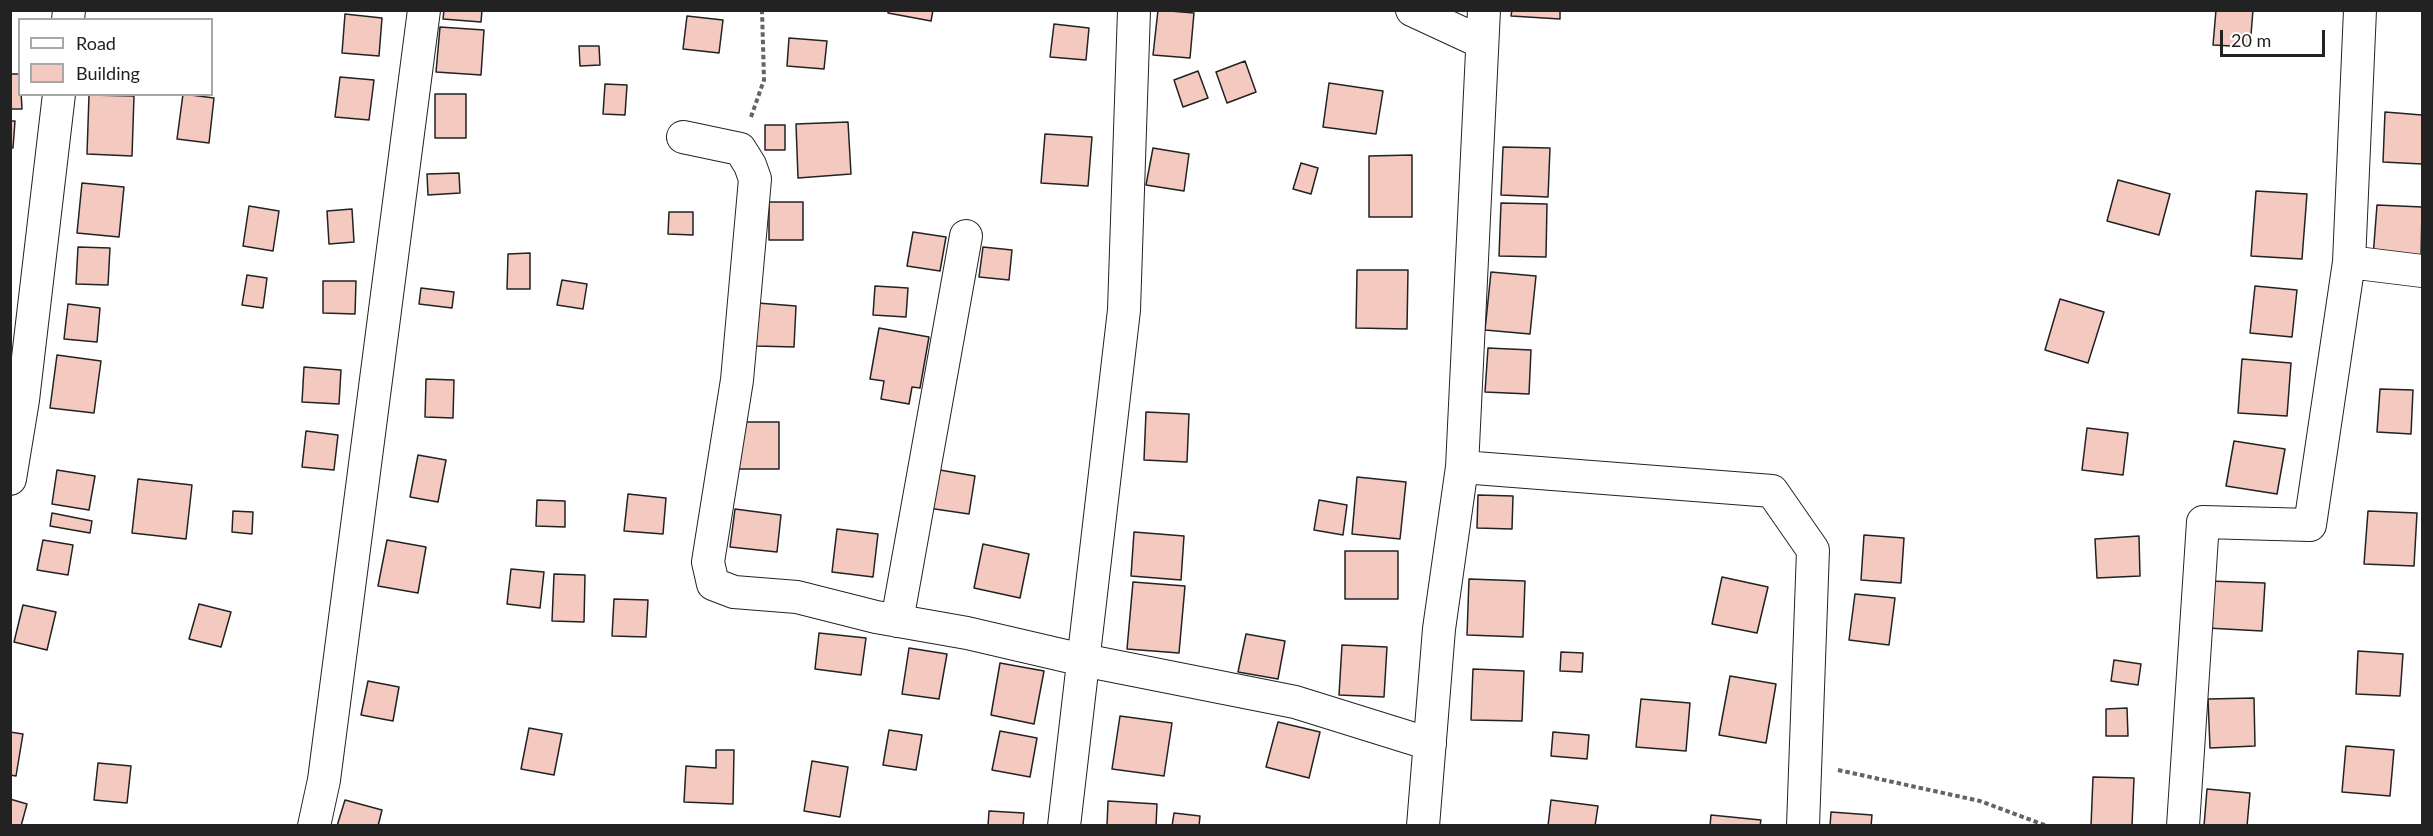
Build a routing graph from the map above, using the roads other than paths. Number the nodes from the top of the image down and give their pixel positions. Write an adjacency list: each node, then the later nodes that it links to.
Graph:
1 (424, 10): 18 (street)
2 (1134, 10): 16 (street)
3 (1412, 10): 6 (street)
4 (1484, 10): 6 (street)
5 (2360, 10): 10 (street)
6 (1481, 42): 13 (street)
7 (59, 96): 12 (street)
8 (683, 136): 15 (street)
9 (966, 236): 15 (street)
10 (2349, 262): 11 (street); 22 (street)
11 (2422, 271)
12 (17, 399): 14 (street)
13 (1462, 467): 17 (street); 21 (street)
14 (10, 479)
15 (897, 621): 16 (street)
16 (1083, 660): 17 (street); 19 (street)
17 (1430, 744): 20 (street)
18 (314, 825)
19 (1064, 825)
20 (1423, 825)
21 (1803, 825)
22 (2183, 825)

